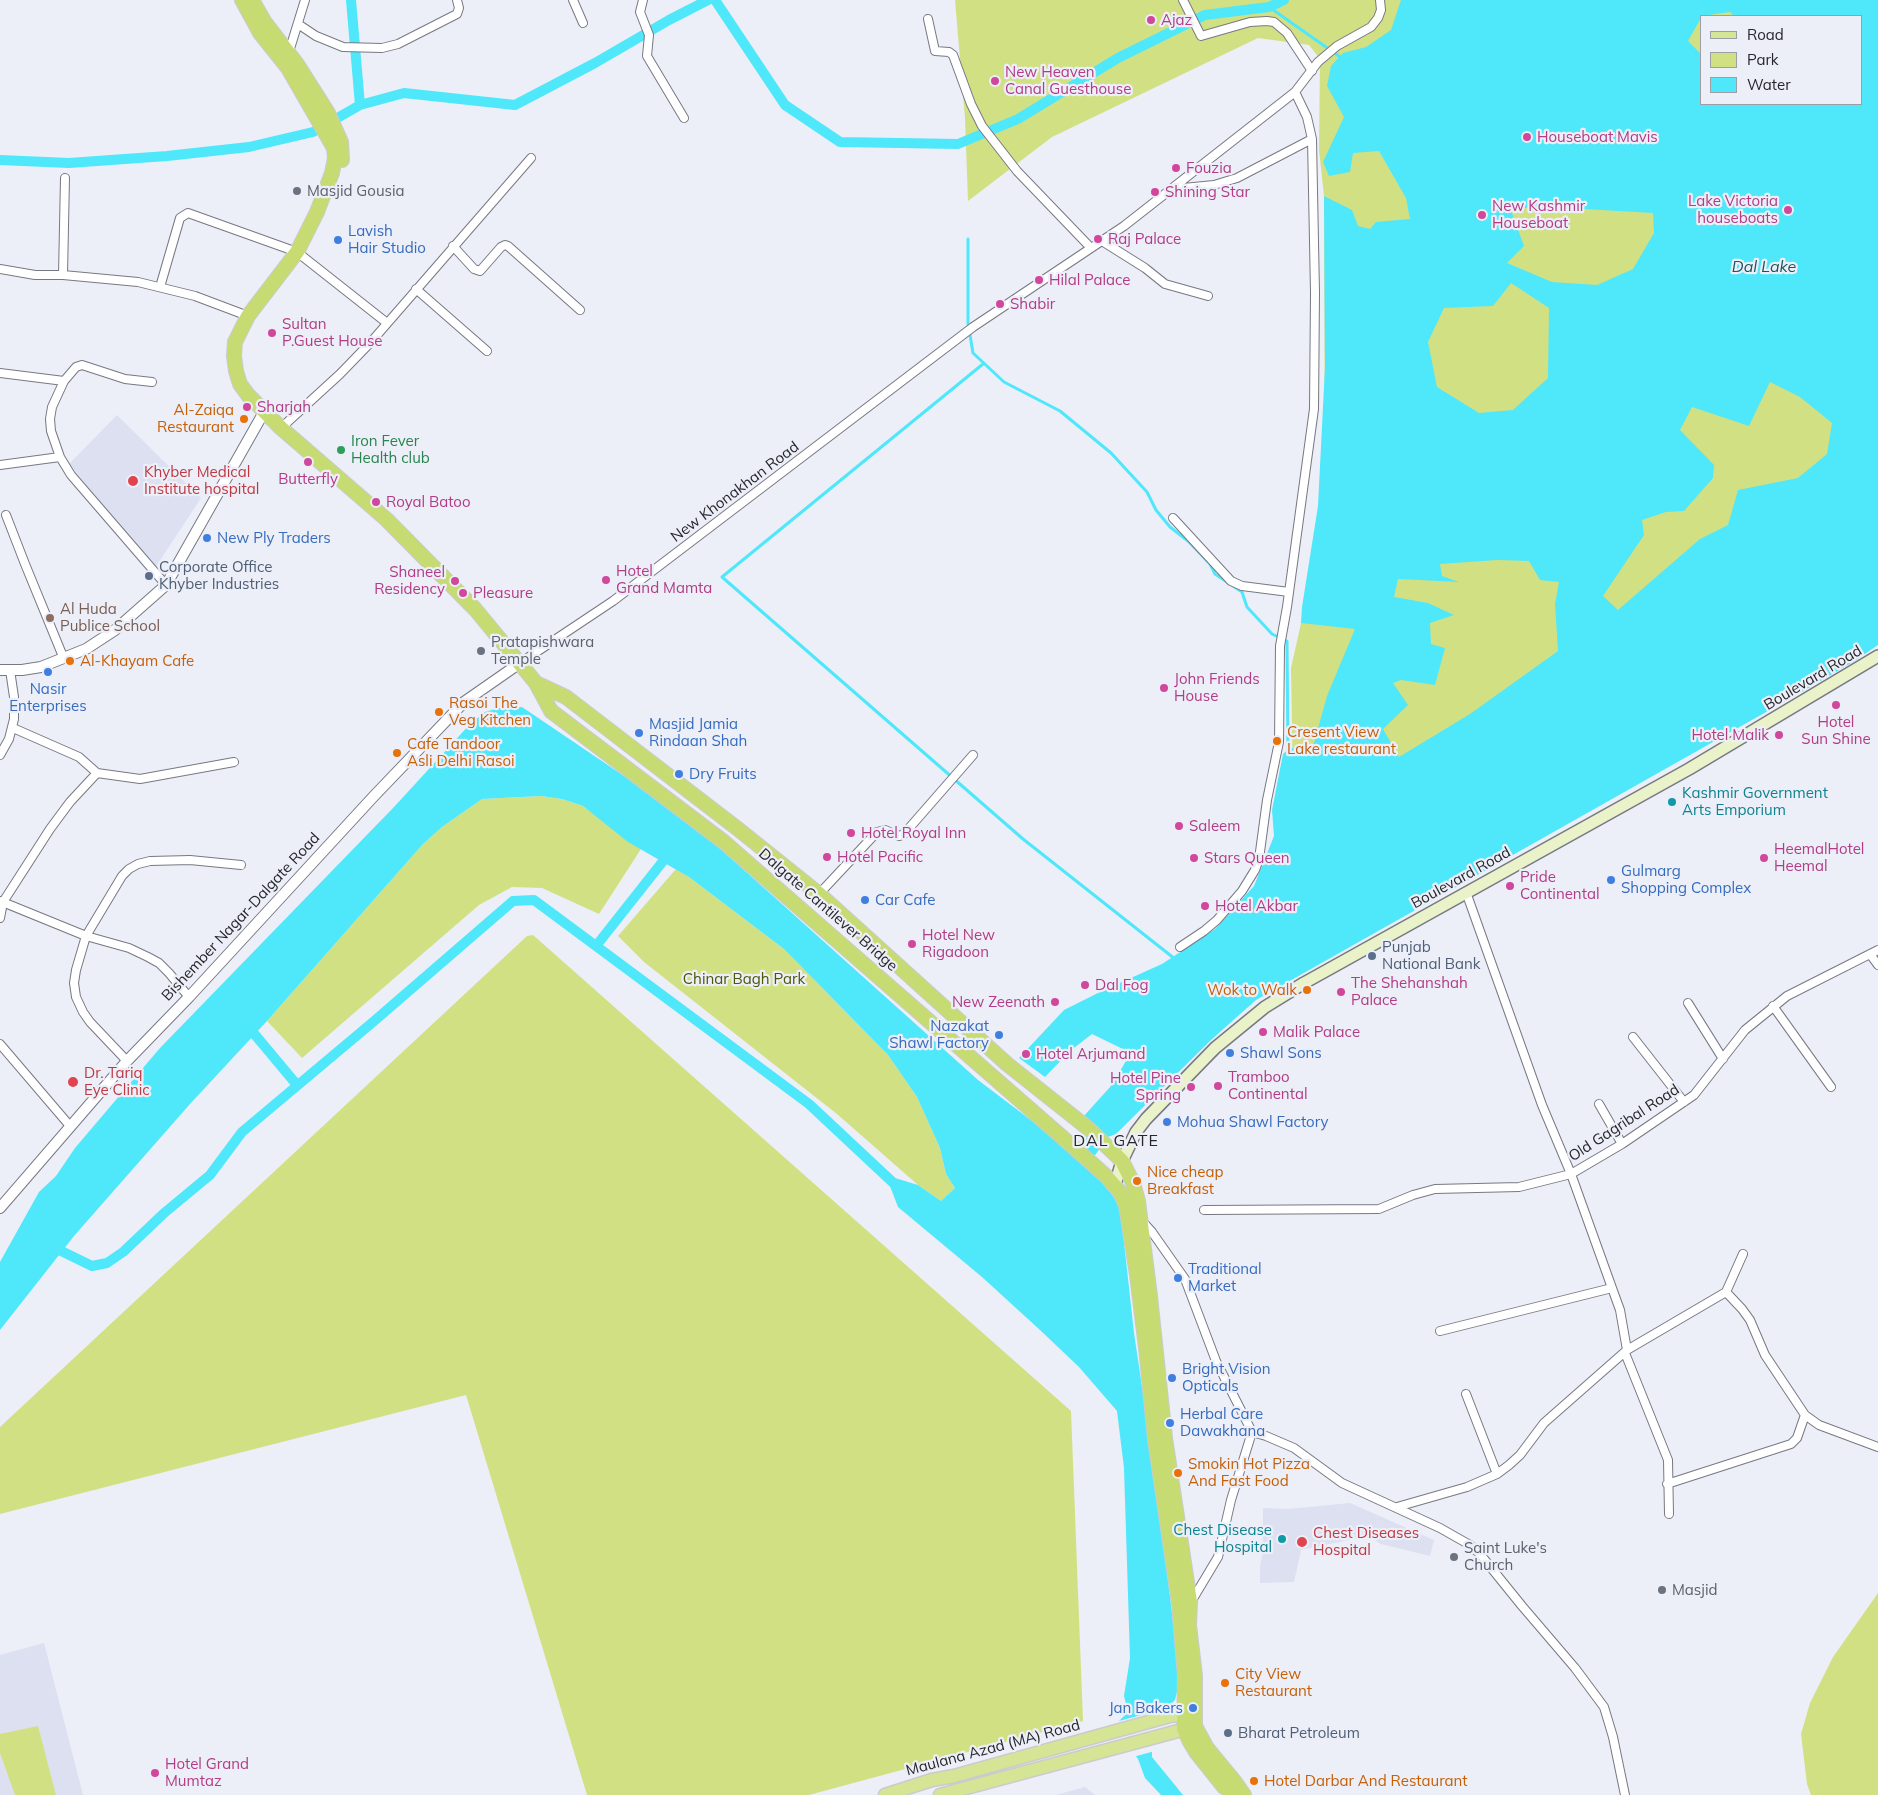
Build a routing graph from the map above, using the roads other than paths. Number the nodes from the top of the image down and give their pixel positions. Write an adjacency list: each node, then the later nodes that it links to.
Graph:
1 (242, 0): 12 (highway)
2 (252, 0): 12 (highway)
3 (305, 0): 11 (street)
4 (457, 0): 11 (street)
5 (573, 0): 10 (street)
6 (643, 0): 15 (street)
7 (1183, 0): 13 (street)
8 (1380, 0): 13 (street, New Khonakhan Road)
9 (928, 19): 22 (street)
10 (583, 23)
11 (298, 24): 12 (street)
12 (290, 62): 23 (highway, Dalgate Cantilever Bridge)
13 (1312, 71): 14 (street, New Khonakhan Road)
14 (1295, 92): 16 (street); 19 (street, New Khonakhan Road)
15 (684, 118)
16 (1312, 139): 19 (street); 43 (street)
17 (531, 158): 21 (street)
18 (65, 178): 25 (street)
19 (1171, 189): 20 (street, New Khonakhan Road)
20 (1102, 241): 22 (street, New Khonakhan Road); 28 (street)
21 (453, 246): 27 (street); 29 (street)
22 (1091, 248): 46 (street, New Khonakhan Road)
23 (296, 252): 26 (street); 30 (highway, Dalgate Cantilever Bridge); 31 (street)
24 (0, 269): 25 (street)
25 (62, 275): 26 (street)
26 (160, 287): 30 (street)
27 (416, 289): 31 (street); 32 (street)
28 (1208, 296)
29 (580, 310)
30 (248, 316): 36 (highway, Dalgate Cantilever Bridge)
31 (388, 322): 37 (street)
32 (487, 351)
33 (0, 373): 34 (street)
34 (64, 381): 35 (street); 38 (street)
35 (152, 382)
36 (264, 412): 37 (highway, Dalgate Cantilever Bridge); 42 (street)
37 (281, 428): 46 (highway, Dalgate Cantilever Bridge)
38 (60, 457): 39 (street); 42 (street)
39 (0, 465)
40 (6, 515): 45 (street)
41 (1173, 518): 43 (street)
42 (166, 585): 45 (street)
43 (1289, 592): 60 (street)
44 (1878, 656): 55 (main road, Boulevard Road)
45 (64, 659): 47 (street)
46 (520, 663): 48 (highway, Dalgate Cantilever Bridge); 64 (street, Bishember Nagar-Dalgate Road)
47 (5, 670): 49 (street)
48 (536, 683): 56 (highway); 66 (highway, Dalgate Cantilever Bridge)
49 (13, 728): 50 (street); 53 (street)
50 (0, 755)
51 (973, 755): 56 (street)
52 (234, 762): 53 (street)
53 (98, 773): 57 (street)
54 (241, 865): 59 (street)
55 (1466, 892): 77 (main road, Boulevard Road); 78 (street)
56 (819, 894): 63 (highway)
57 (1, 902): 58 (street); 59 (street)
58 (0, 918)
59 (86, 936): 64 (street); 71 (street)
60 (1180, 947)
61 (1874, 952): 62 (street); 67 (street, Old Gagribal Road)
62 (1878, 965)
63 (927, 990): 66 (highway); 77 (highway)
64 (189, 997): 71 (street, Bishember Nagar-Dalgate Road)
65 (1688, 1003): 70 (street)
66 (913, 1005): 79 (highway, Dalgate Cantilever Bridge)
67 (1773, 1006): 70 (street, Old Gagribal Road); 72 (street)
68 (1634, 1037): 73 (street)
69 (0, 1044): 75 (street)
70 (1724, 1059): 73 (street, Old Gagribal Road)
71 (127, 1061): 75 (street, Bishember Nagar-Dalgate Road)
72 (1831, 1087)
73 (1684, 1102): 76 (street, Old Gagribal Road)
74 (1599, 1104): 76 (street)
75 (70, 1126): 80 (street, Bishember Nagar-Dalgate Road)
76 (1622, 1144): 78 (street, Old Gagribal Road)
77 (1122, 1161): 79 (main road, Boulevard Road); 82 (highway)
78 (1571, 1174): 81 (street, Old Gagribal Road); 84 (street)
79 (1115, 1185): 96 (highway, Dalgate Cantilever Bridge)
80 (0, 1208)
81 (1204, 1210)
82 (1140, 1218): 90 (street); 96 (highway)
83 (1744, 1254): 85 (street)
84 (1612, 1288): 86 (street); 87 (street)
85 (1726, 1292): 87 (street); 89 (street)
86 (1440, 1331)
87 (1626, 1352): 92 (street); 93 (street)
88 (1466, 1394): 92 (street)
89 (1805, 1415): 91 (street); 93 (street)
90 (1252, 1432): 94 (street); 97 (street)
91 (1878, 1447)
92 (1497, 1474): 94 (street)
93 (1667, 1484): 95 (street)
94 (1397, 1507): 106 (street)
95 (1669, 1514)
96 (1178, 1554): 97 (highway); 98 (highway)
97 (1190, 1602): 98 (highway)
98 (1183, 1722): 99 (main road, Maulana Azad (MA) Road); 101 (main road, Maulana Azad (MA) Road); 104 (highway); 105 (highway)
99 (954, 1776): 100 (main road, Maulana Azad (MA) Road); 101 (main road)
100 (932, 1780): 102 (main road, Maulana Azad (MA) Road); 103 (main road)
101 (959, 1793): 103 (main road, Maulana Azad (MA) Road)
102 (885, 1795)
103 (939, 1795)
104 (1239, 1795)
105 (1244, 1795)
106 (1626, 1795)

